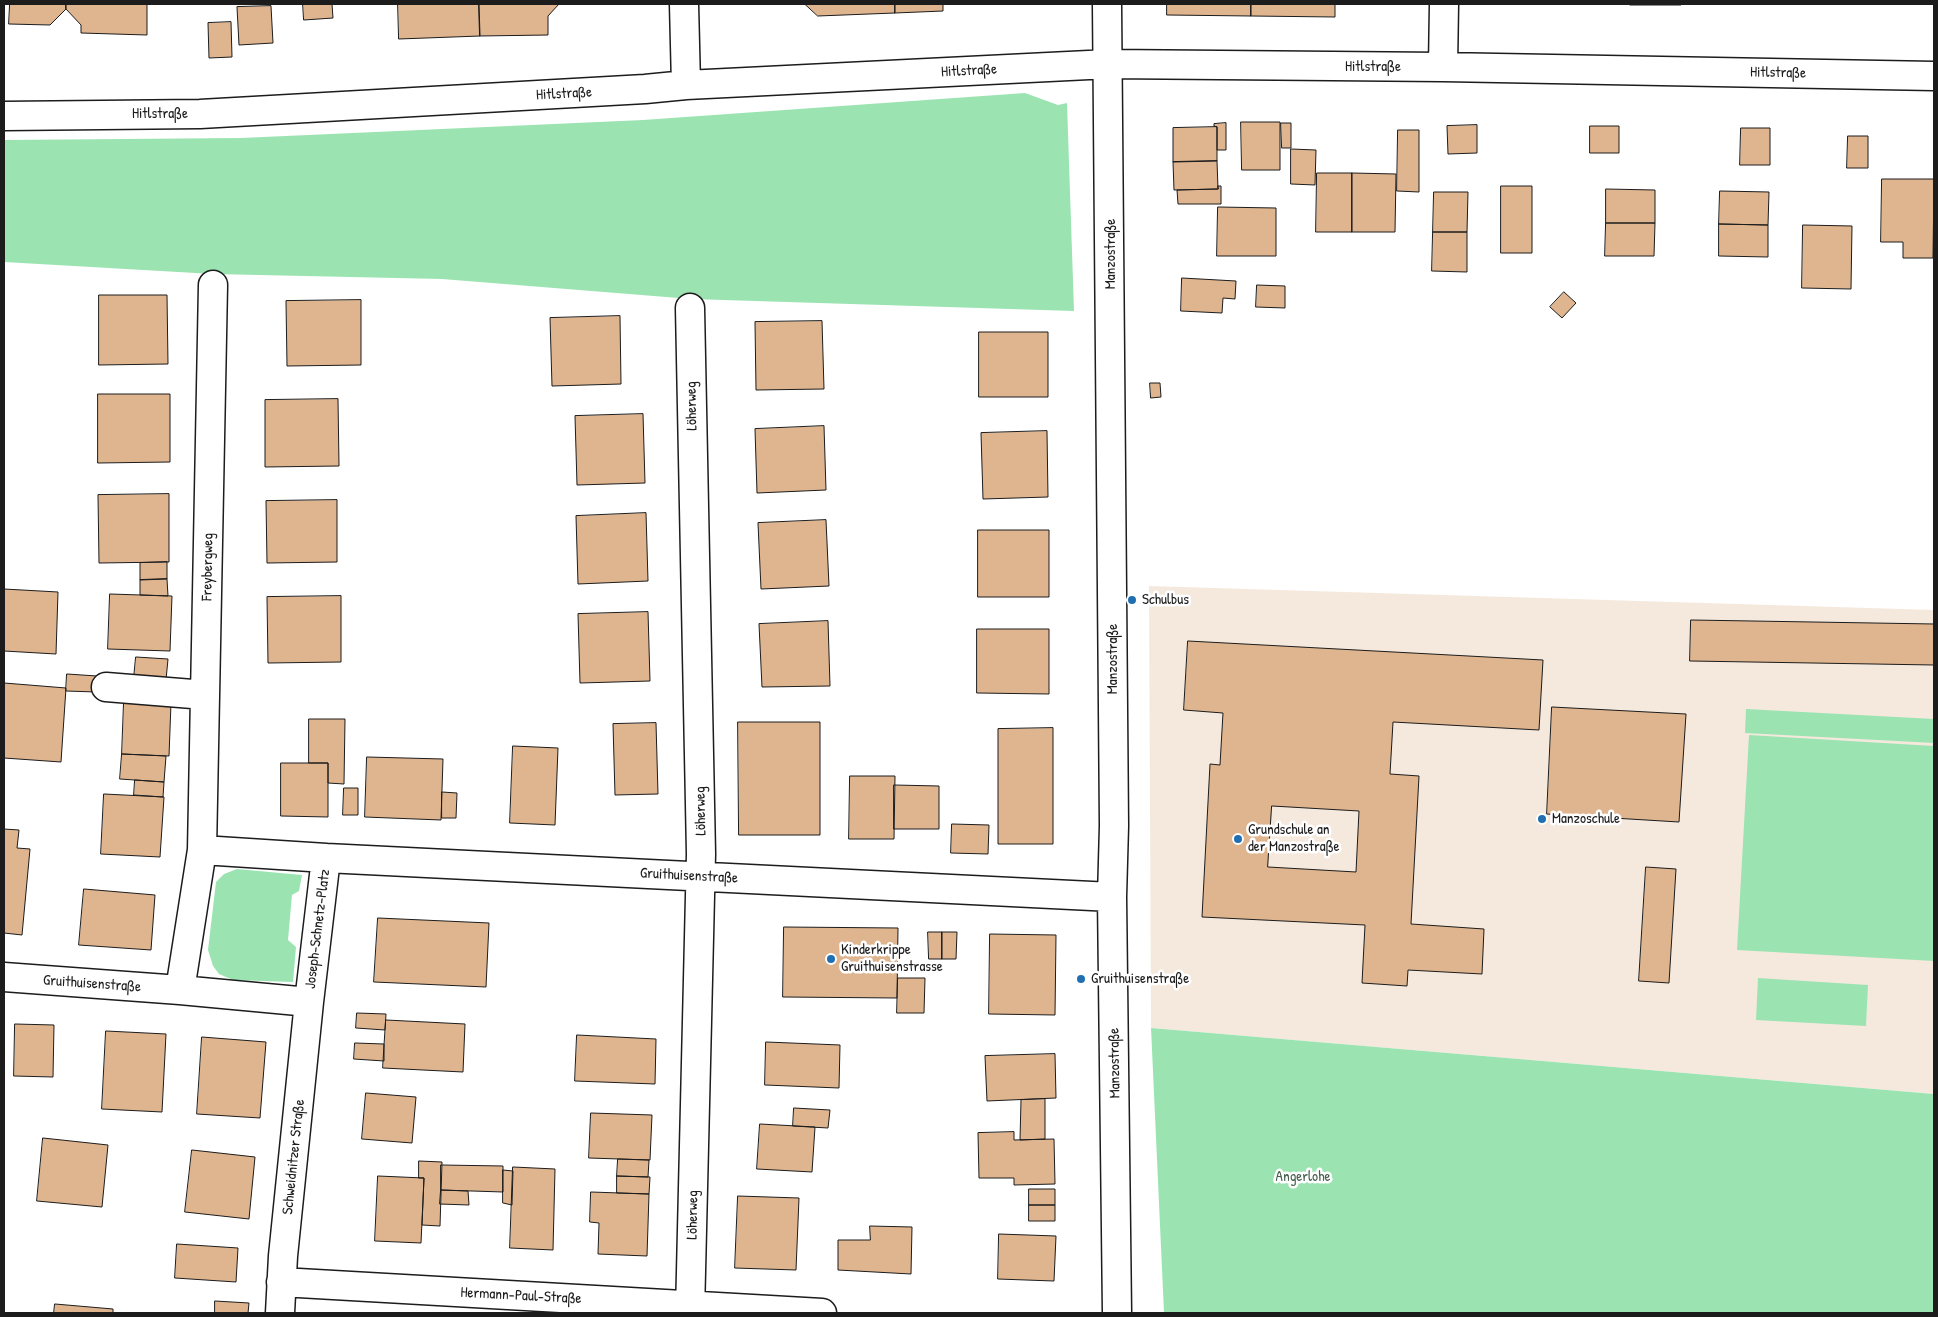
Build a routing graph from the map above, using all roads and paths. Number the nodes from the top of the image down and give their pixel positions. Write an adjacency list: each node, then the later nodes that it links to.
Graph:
1 (684, 4): 7 (street)
2 (1108, 4): 4 (street, Manzostraße)
3 (1444, 4): 5 (street)
4 (1109, 64): 5 (street, Hitlstraße); 7 (street, Hitlstraße); 16 (street, Manzostraße)
5 (1443, 67): 6 (street, Hitlstraße)
6 (1934, 76)
7 (686, 86): 8 (street, Hitlstraße)
8 (4, 116)
9 (213, 285): 12 (street, Freybergweg)
10 (690, 308): 15 (street, Löherweg)
11 (106, 687): 12 (street)
12 (205, 695): 13 (street, Freybergweg)
13 (202, 850): 14 (street, Joseph-Schnetz-Platz); 18 (street)
14 (326, 858): 15 (street, Gruithuisenstraße); 19 (street, Joseph-Schnetz-Platz)
15 (701, 876): 16 (street, Gruithuisenstraße); 21 (street, Löherweg)
16 (1112, 897): 24 (street, Manzostraße)
17 (4, 977): 18 (street, Gruithuisenstraße)
18 (180, 990): 19 (street, Joseph-Schnetz-Platz)
19 (309, 1002): 20 (street, Schweidnitzer Straße)
20 (281, 1282): 21 (street, Hermann-Paul-Straße); 22 (street, Schweidnitzer Straße)
21 (690, 1310): 23 (street, Hermann-Paul-Straße)
22 (280, 1313)
23 (822, 1313)
24 (1117, 1313)

